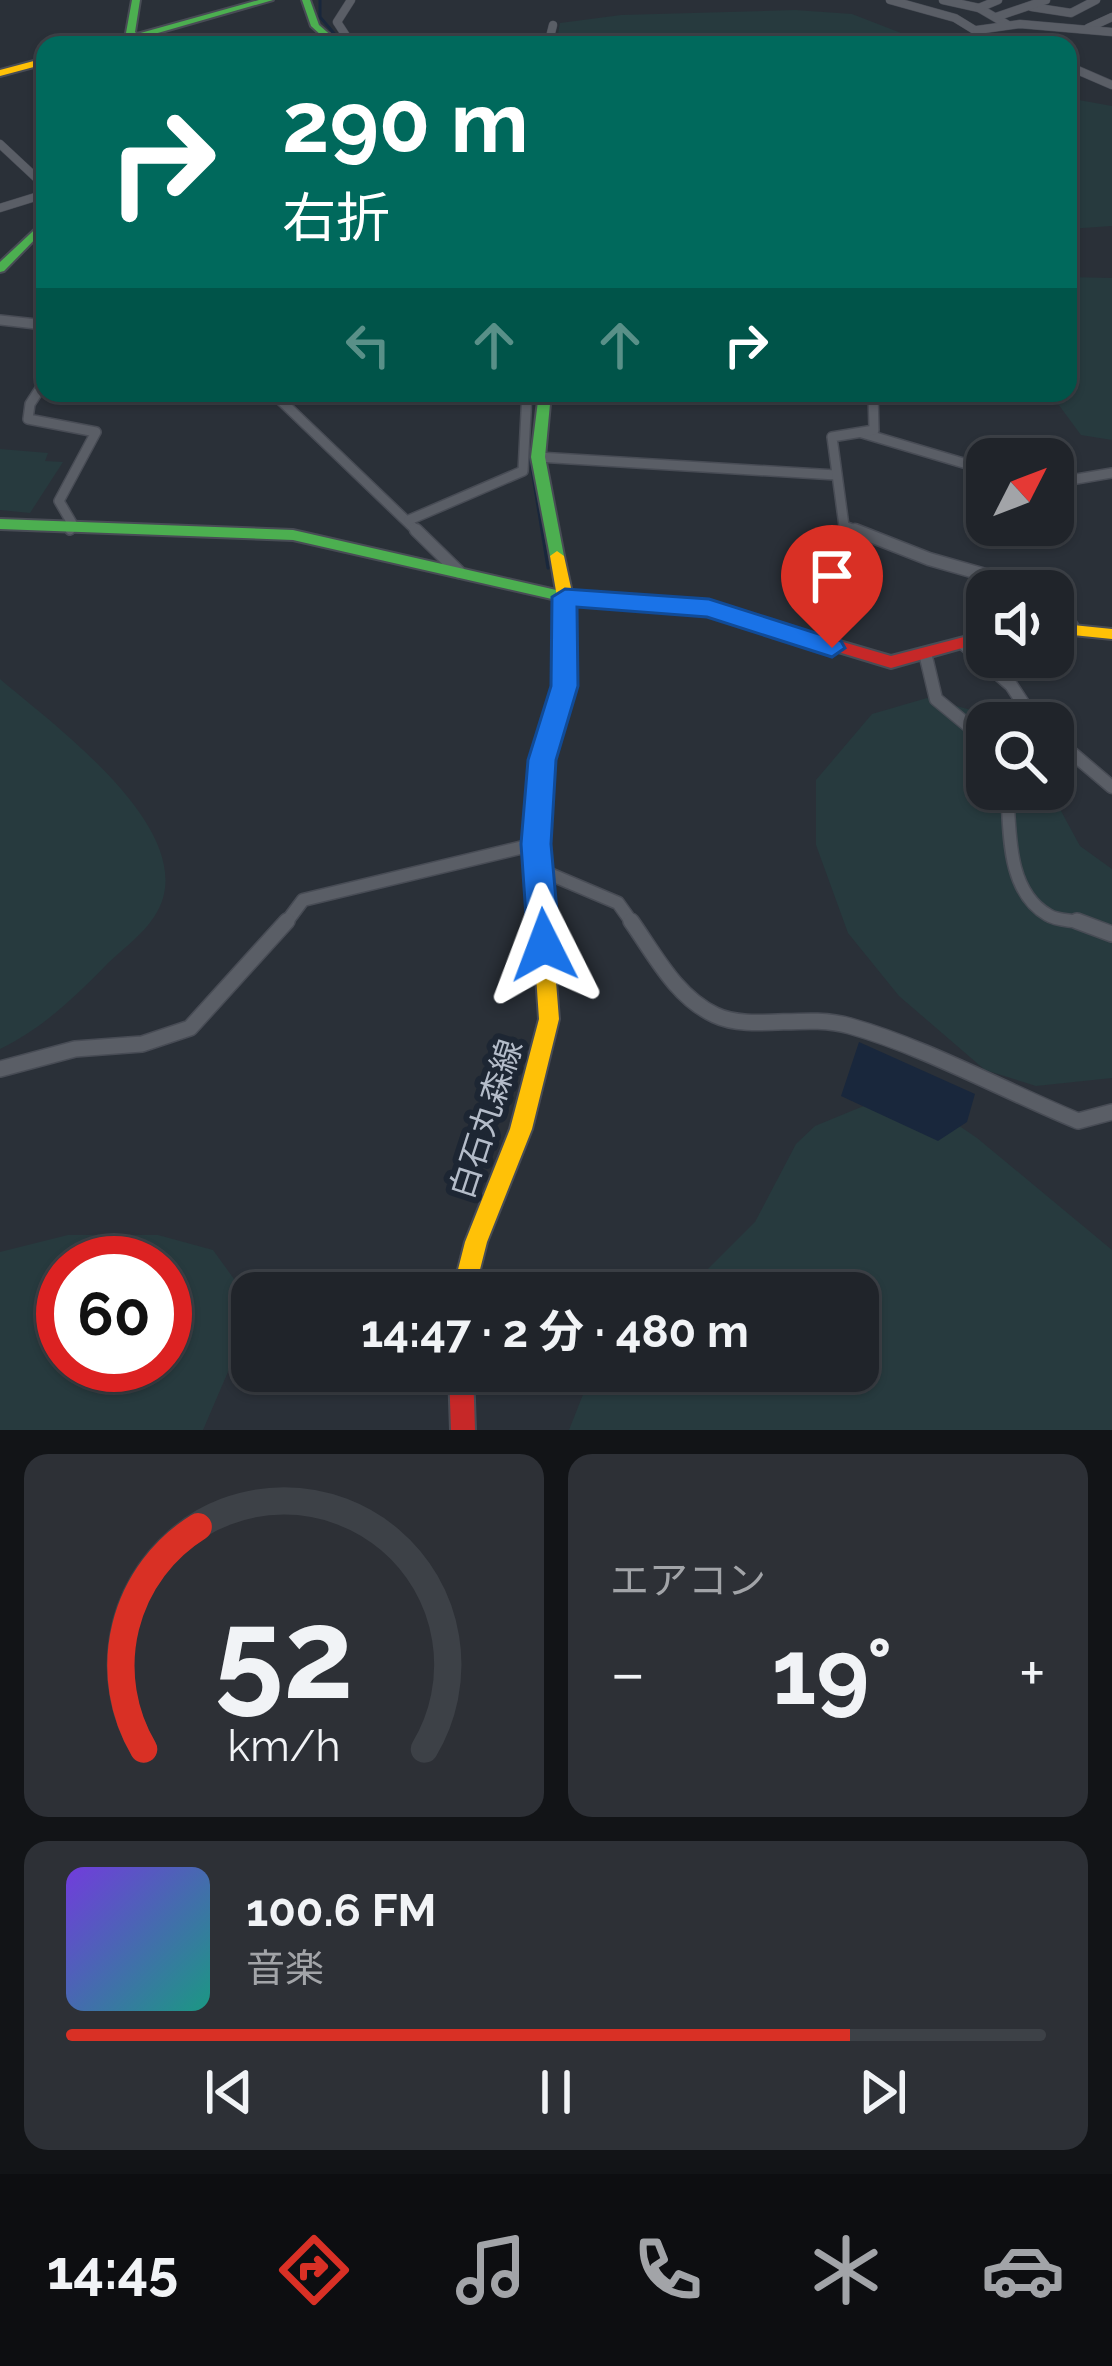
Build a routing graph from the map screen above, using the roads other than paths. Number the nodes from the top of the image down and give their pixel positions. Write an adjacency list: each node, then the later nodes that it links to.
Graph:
1 (136, 0): 19 (street)
2 (268, 0): 20 (street)
3 (306, 0): 21 (street)
4 (351, 0): 22 (street)
5 (891, 0): 17 (street)
6 (943, 0): 11 (street)
7 (998, 0): 11 (street)
8 (1046, 0): 10 (street)
9 (1096, 0): 10 (street)
10 (1032, 7): 12 (street)
11 (979, 8): 12 (street)
12 (994, 17): 15 (street)
13 (1112, 17): 16 (street)
14 (553, 25): 23 (street)
15 (1010, 26): 16 (street); 17 (street)
16 (1087, 29): 18 (street)
17 (977, 30): 24 (street)
18 (1112, 32)
19 (131, 36)
20 (146, 36)
21 (327, 36)
22 (346, 36)
23 (550, 36)
24 (986, 36)
25 (36, 64): 27 (street)
26 (1077, 70): 28 (street)
27 (0, 74)
28 (1112, 86)
29 (0, 144): 30 (street)
30 (36, 181)
31 (36, 194): 32 (street)
32 (0, 208)
33 (36, 232): 34 (street)
34 (0, 269)
35 (0, 320): 36 (street)
36 (36, 325)
37 (36, 394): 50 (street)
38 (283, 402): 48 (street)
39 (527, 402): 48 (street)
40 (544, 402): 43 (street, 白石丸森線)
41 (873, 402): 42 (street)
42 (854, 430): 44 (street); 46 (street)
43 (538, 457): 46 (street); 53 (street, 白石丸森線)
44 (966, 464)
45 (1112, 473): 47 (street)
46 (836, 475): 51 (street)
47 (1074, 479)
48 (409, 520): 52 (street)
49 (0, 524): 50 (street)
50 (70, 530): 52 (street)
51 (976, 570)
52 (459, 572): 53 (street)
53 (565, 597): 57 (street); 63 (street, 白石丸森線)
54 (1074, 629): 55 (street)
55 (1112, 634)
56 (965, 645): 57 (street); 58 (street)
57 (926, 657): 59 (street)
58 (1022, 702)
59 (966, 726)
60 (1074, 755): 61 (street)
61 (1112, 788)
62 (1009, 810): 65 (street)
63 (536, 844): 64 (street, 白石丸森線); 66 (street)
64 (540, 870): 67 (street); 68 (street, 白石丸森線)
65 (1112, 934)
66 (0, 1069)
67 (1112, 1112)
68 (468, 1272)
69 (462, 1392): 70 (street)
70 (463, 1430)

